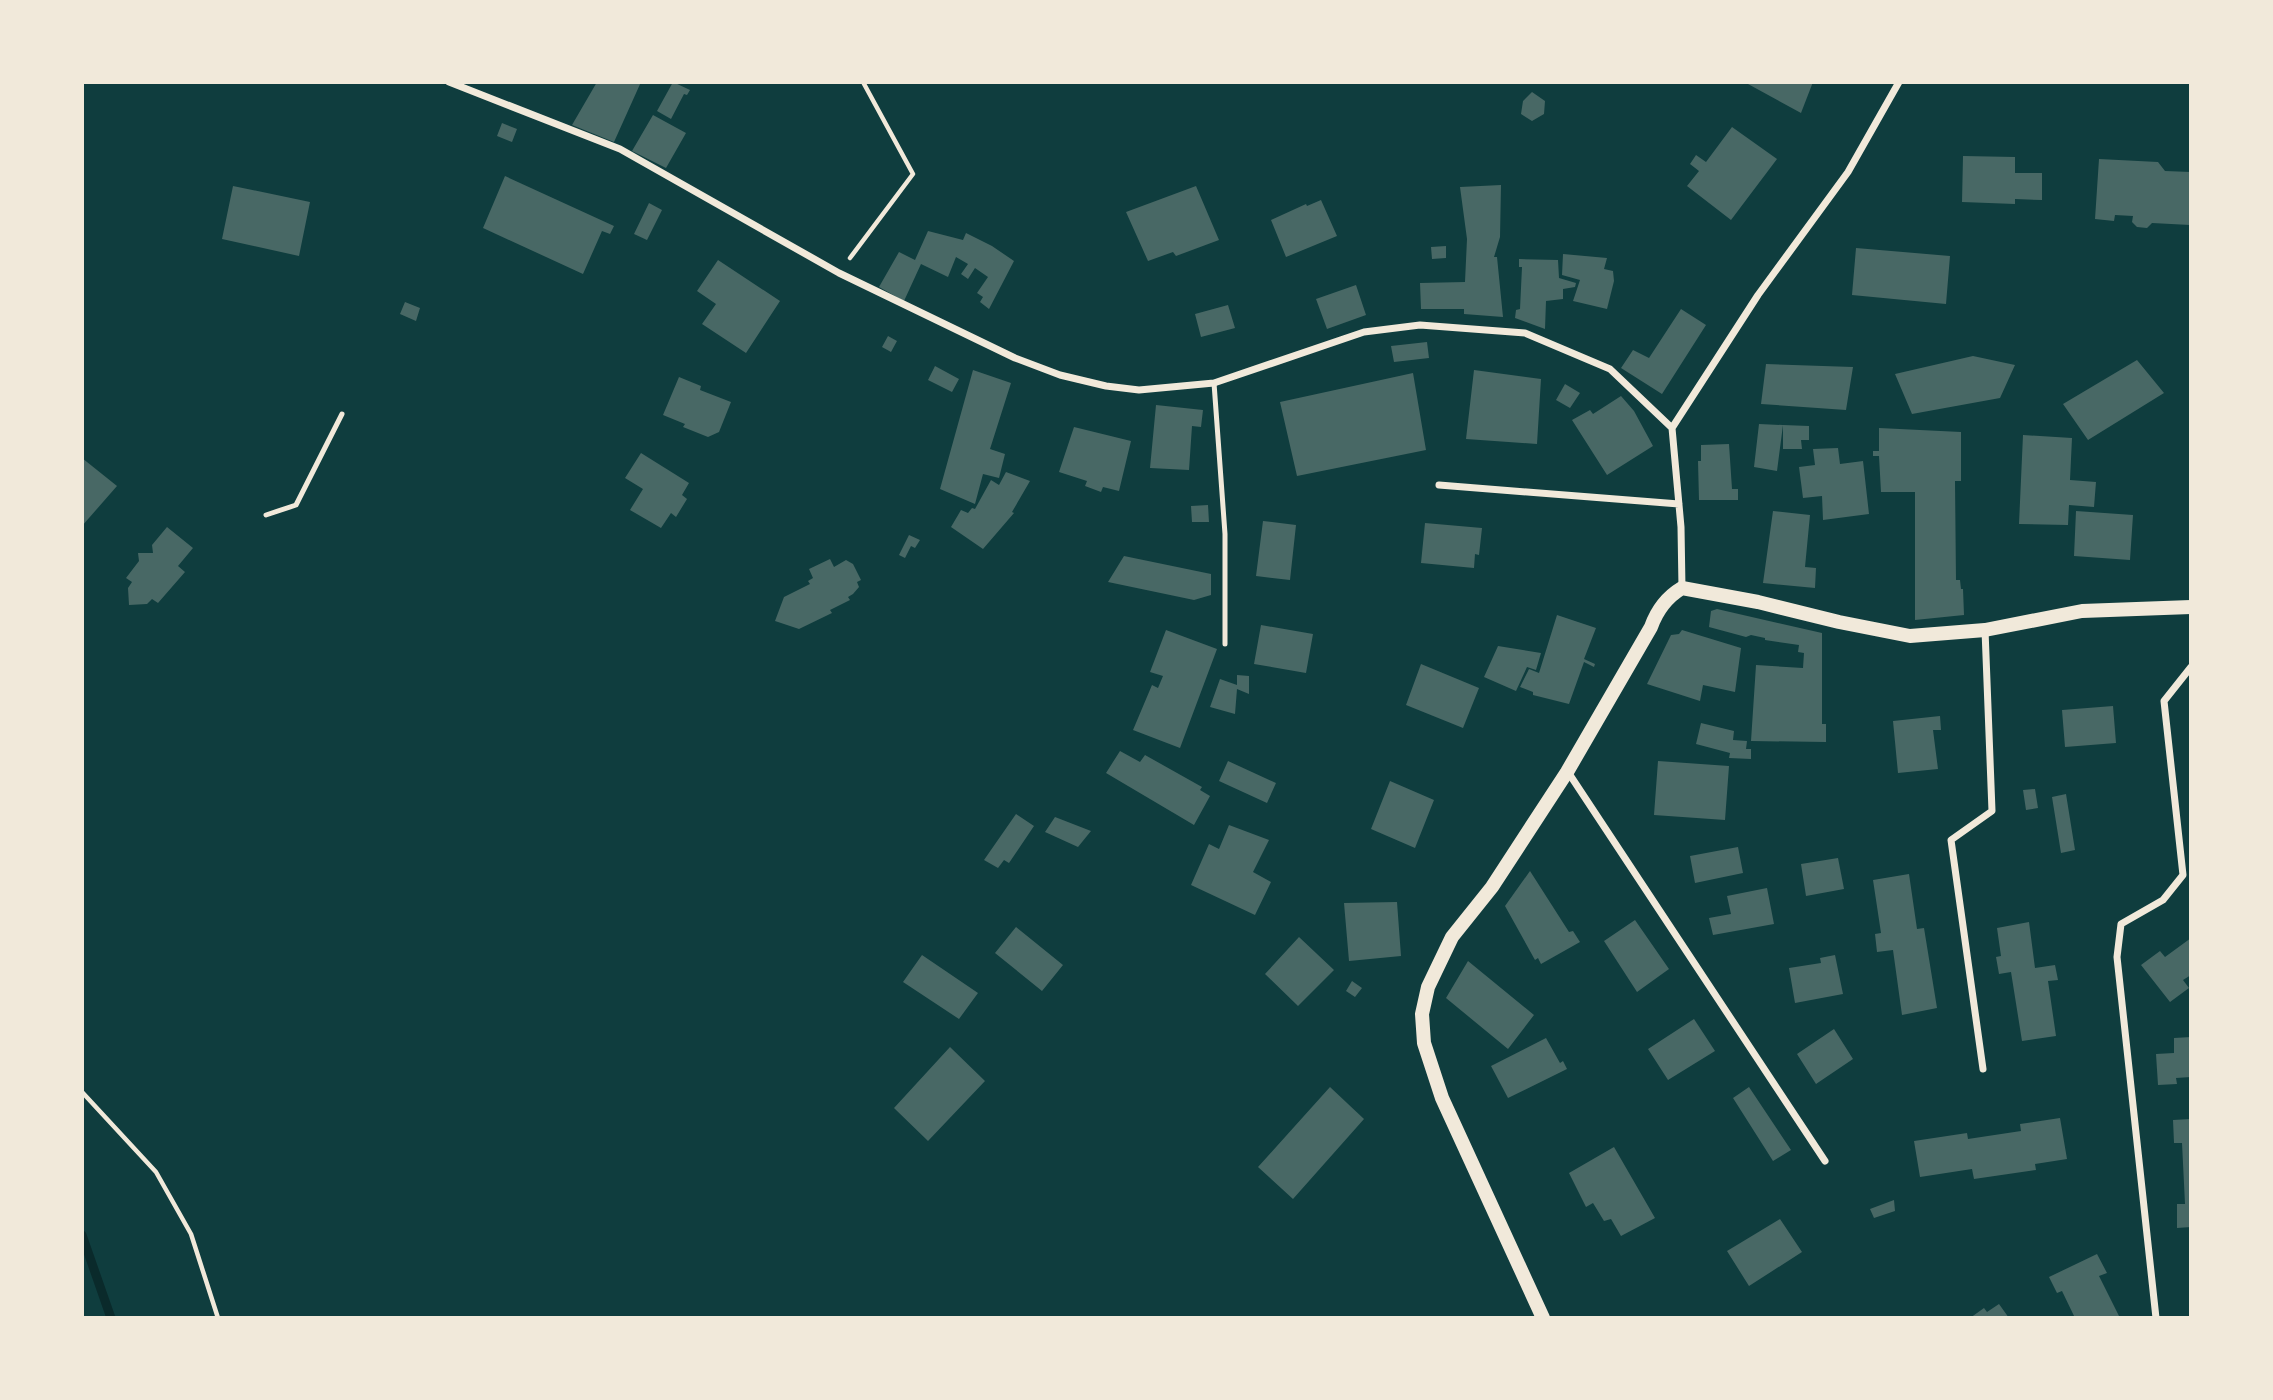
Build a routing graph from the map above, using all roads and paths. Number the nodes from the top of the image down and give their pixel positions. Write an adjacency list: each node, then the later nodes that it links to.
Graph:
1 (449, 82): 4 (street)
2 (863, 82): 4 (path)
3 (1897, 84): 7 (street)
4 (839, 273): 5 (street)
5 (1213, 383): 7 (street); 14 (lane)
6 (342, 414): 10 (lane)
7 (1672, 428): 9 (street)
8 (1439, 485): 9 (street)
9 (1679, 503): 11 (street)
10 (266, 515)
11 (1682, 588): 13 (main road); 16 (main road)
12 (2191, 607): 13 (main road)
13 (1985, 630): 17 (street)
14 (1225, 644)
15 (2191, 667): 22 (street)
16 (1567, 772): 19 (street); 21 (main road)
17 (1983, 1069)
18 (82, 1092): 20 (path)
19 (1825, 1161)
20 (218, 1318)
21 (1543, 1318)
22 (2156, 1318)

